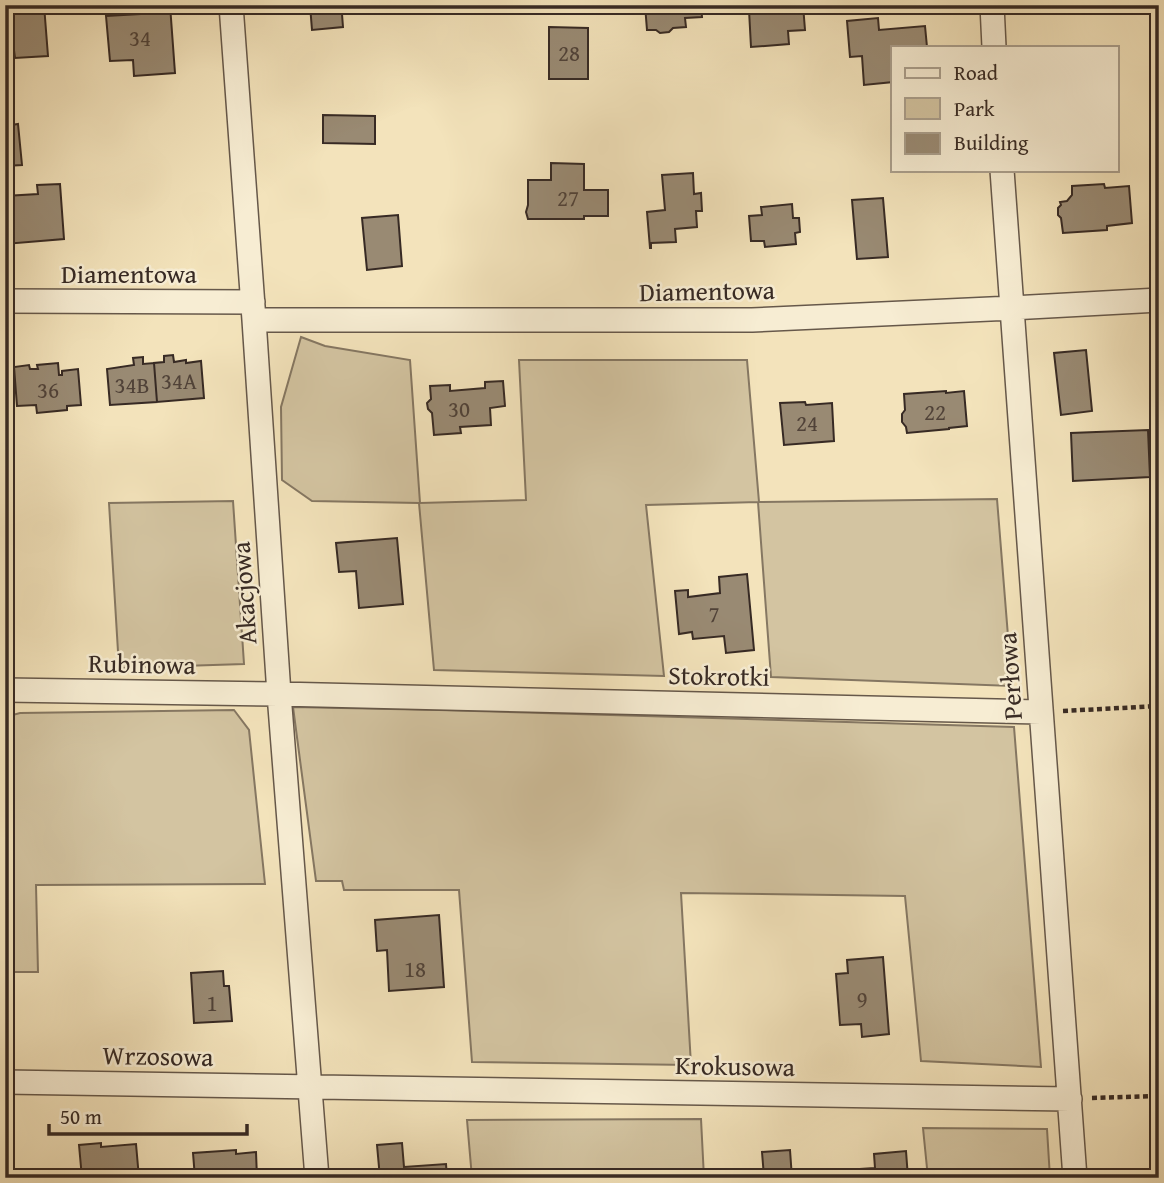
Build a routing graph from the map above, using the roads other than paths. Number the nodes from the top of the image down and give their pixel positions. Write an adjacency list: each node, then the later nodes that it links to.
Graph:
1 (231, 5): 8 (street, Akacjowa)
2 (992, 5): 3 (street)
3 (994, 46)
4 (1002, 172): 7 (street, Perłowa)
5 (1159, 300): 7 (street, Diamentowa)
6 (5, 301): 8 (street, Diamentowa)
7 (1012, 309): 8 (street, Diamentowa); 11 (street, Perłowa)
8 (254, 311): 10 (street, Akacjowa)
9 (5, 690): 10 (street, Rubinowa)
10 (279, 694): 11 (street, Stokrotki); 13 (street, Akacjowa)
11 (1041, 712): 14 (street, Perłowa)
12 (5, 1082): 13 (street, Wrzosowa)
13 (310, 1087): 14 (street, Krokusowa); 15 (street, Akacjowa)
14 (1070, 1099): 16 (street, Perłowa)
15 (317, 1178)
16 (1075, 1178)

